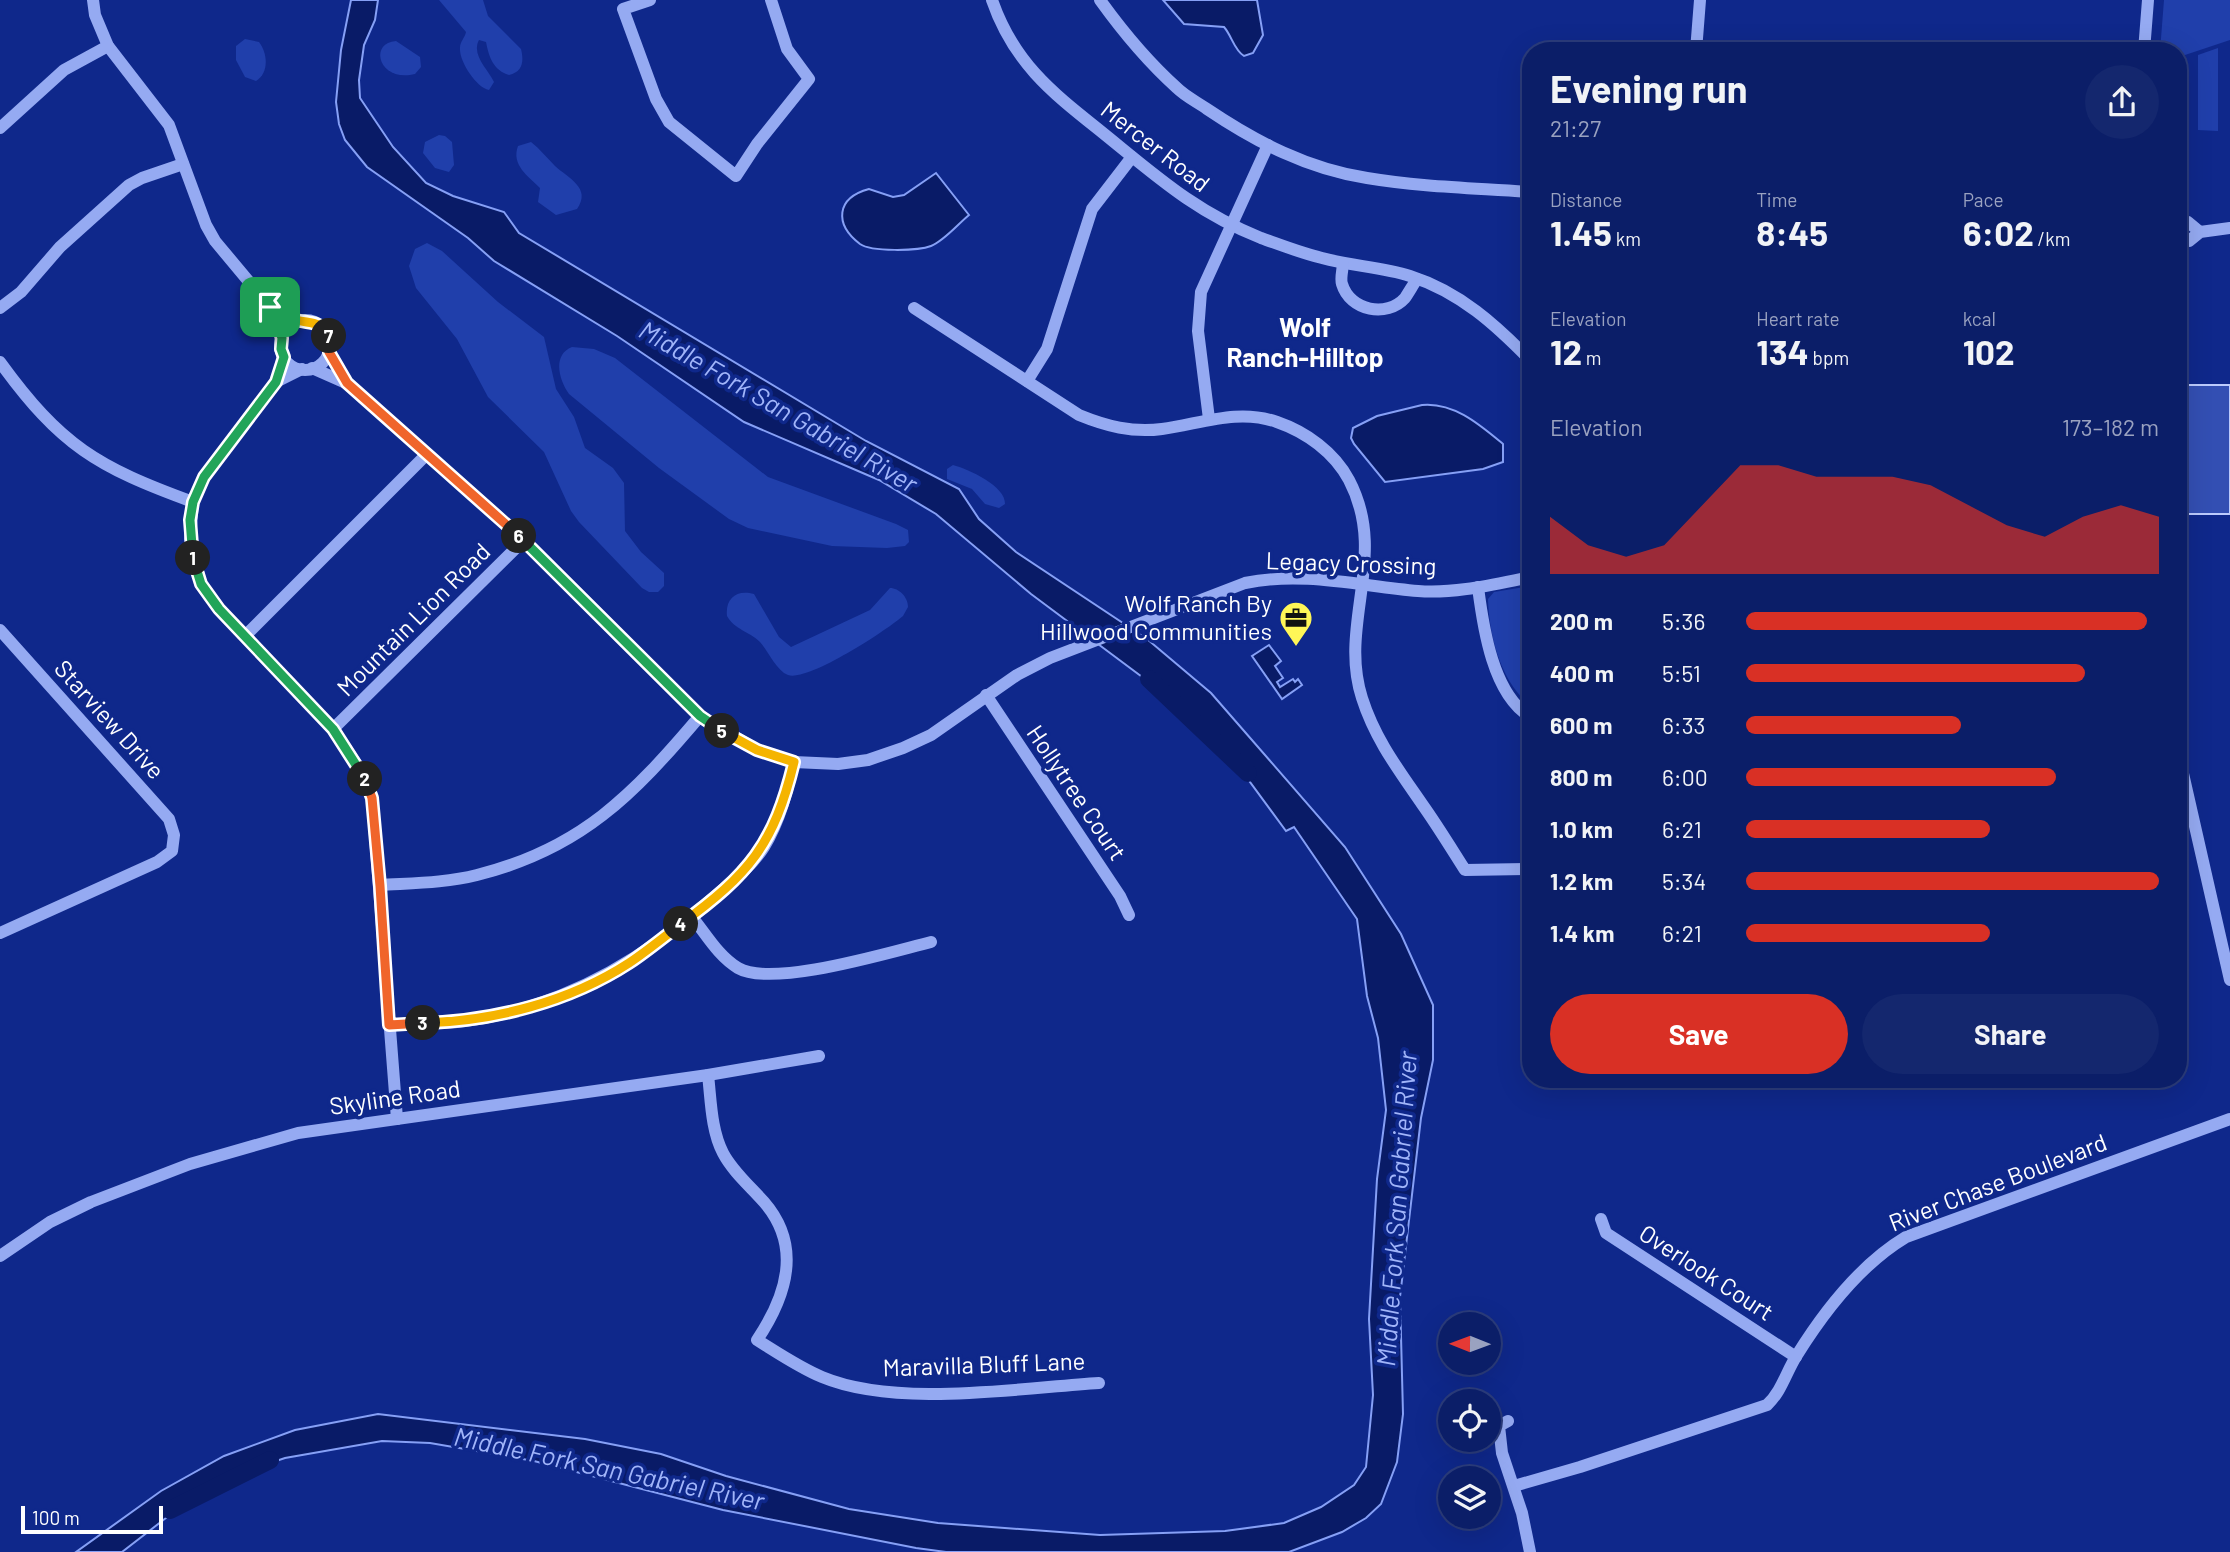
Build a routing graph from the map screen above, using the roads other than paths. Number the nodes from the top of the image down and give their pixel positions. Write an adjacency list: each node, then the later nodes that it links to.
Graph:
1 (93, 0): 10 (street)
2 (650, 0): 3 (street)
3 (771, 0)
4 (992, 0): 13 (street, Mercer Road)
5 (1100, 0): 12 (street)
6 (1700, 0): 8 (street)
7 (2148, 0): 9 (street)
8 (1697, 42)
9 (2145, 42)
10 (108, 46): 11 (street); 14 (street)
11 (0, 128)
12 (1268, 145): 15 (street); 17 (street)
13 (1132, 157): 17 (street, Mercer Road); 33 (street)
14 (183, 164): 23 (street); 25 (street)
15 (1522, 192)
16 (2187, 222): 19 (street)
17 (1231, 224): 21 (street, Mercer Road); 36 (street)
18 (2230, 228): 19 (street)
19 (2200, 232): 20 (street)
20 (2187, 241)
21 (1343, 262): 22 (street, Mercer Road); 22 (street)
22 (1417, 279): 29 (street, Mercer Road)
23 (270, 307): 26 (street, Legacy Crossing); 27 (street)
24 (914, 308): 33 (street)
25 (0, 309)
26 (298, 321): 27 (street); 28 (street, Legacy Crossing)
27 (282, 338): 30 (street)
28 (329, 352): 32 (street); 35 (street, Legacy Crossing)
29 (1522, 352)
30 (284, 357): 32 (street, Legacy Crossing); 34 (street)
31 (0, 362): 38 (street)
32 (307, 369): 34 (street); 35 (street, Legacy Crossing)
33 (1027, 381): 36 (street)
34 (276, 382): 38 (street)
35 (347, 383): 37 (street, Legacy Crossing)
36 (1209, 419): 41 (street)
37 (427, 454): 39 (street, Legacy Crossing); 44 (street)
38 (193, 502): 44 (street)
39 (524, 540): 47 (street, Legacy Crossing); 48 (street, Mountain Lion Road)
40 (1522, 579): 42 (street, Legacy Crossing)
41 (1363, 584): 42 (street, Legacy Crossing); 45 (street, Legacy Crossing); 51 (street)
42 (1478, 587): 46 (street)
43 (0, 630): 55 (street, Starview Drive)
44 (245, 636): 48 (street)
45 (986, 695): 49 (street, Legacy Crossing); 53 (street, Hollytree Court)
46 (1522, 712)
47 (700, 716): 49 (street, Legacy Crossing); 52 (street)
48 (333, 729): 52 (street)
49 (794, 762): 54 (street)
50 (2187, 790): 57 (street)
51 (1522, 869)
52 (380, 886): 58 (street)
53 (1129, 915)
54 (692, 917): 56 (street); 58 (street)
55 (0, 933)
56 (931, 942)
57 (2230, 979)
58 (389, 1025): 61 (street)
59 (819, 1056): 60 (street, Skyline Road)
60 (708, 1074): 61 (street, Skyline Road); 66 (street, Maravilla Bluff Lane)
61 (397, 1119): 64 (street, Skyline Road)
62 (2230, 1119): 65 (street, River Chase Boulevard)
63 (1601, 1219): 65 (street, Overlook Court)
64 (0, 1256)
65 (1796, 1357): 68 (street, River Chase Boulevard)
66 (1099, 1382)
67 (1508, 1422): 68 (street)
68 (1514, 1486): 69 (street)
69 (1530, 1552)

